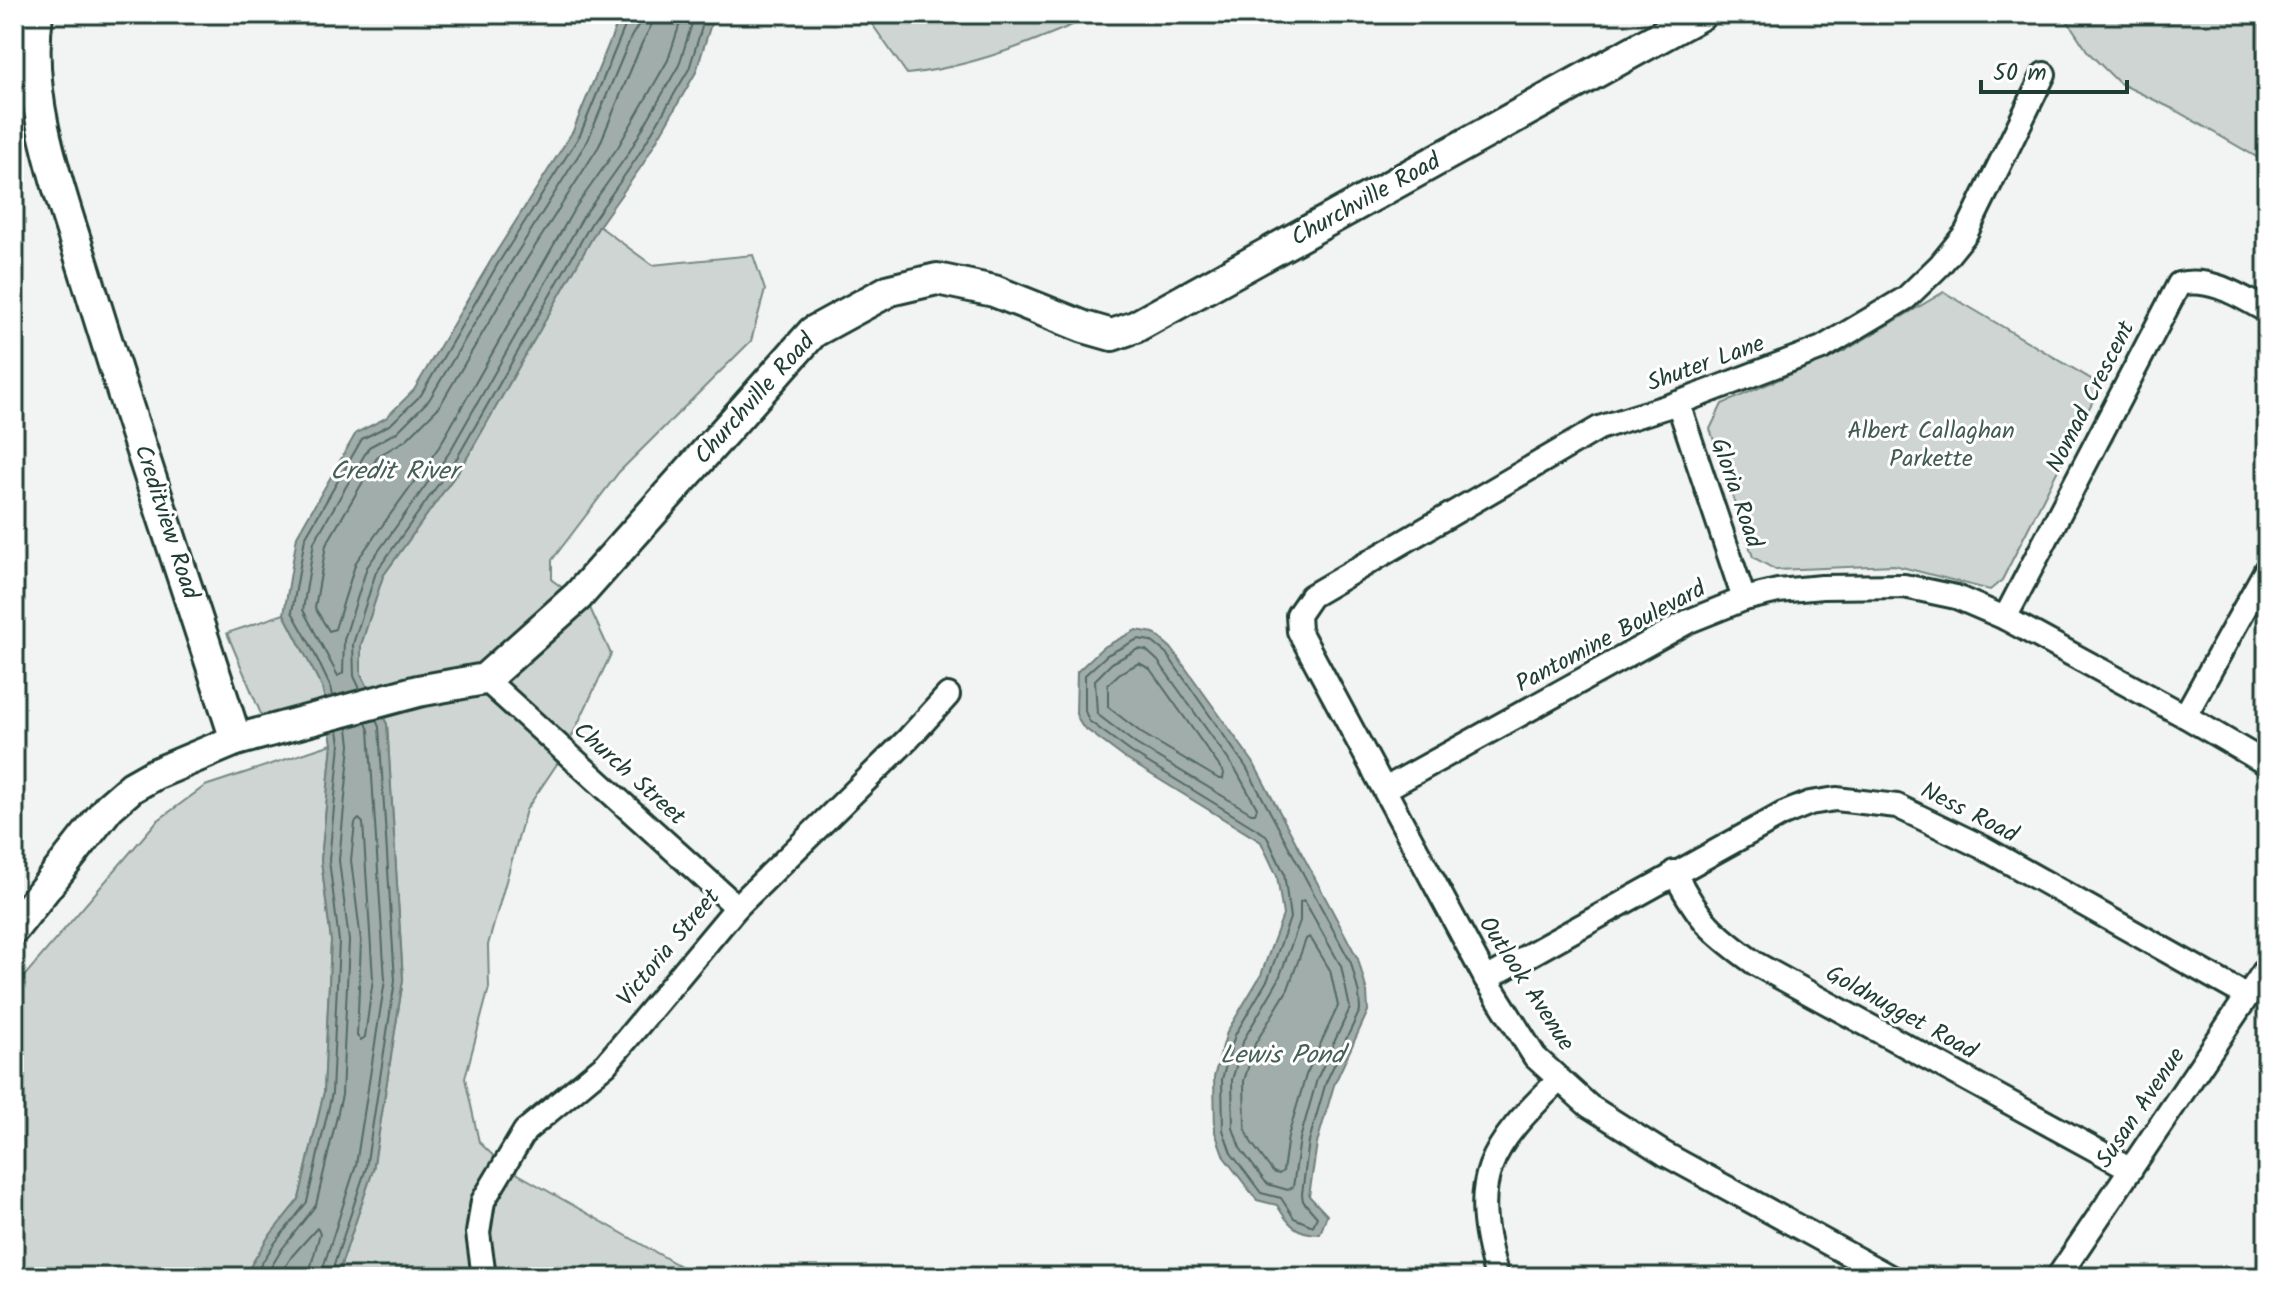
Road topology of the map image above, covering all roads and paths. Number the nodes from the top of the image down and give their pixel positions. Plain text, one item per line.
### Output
1 (37, 14) edge
2 (1701, 14) edge
3 (2044, 74) dead end
4 (2267, 311) edge
5 (1678, 403) junction
6 (2267, 568) edge
7 (1744, 599) junction
8 (1298, 615) joint
9 (2005, 618) junction
10 (485, 679) junction
11 (948, 695) dead end
12 (2185, 716) junction
13 (236, 740) junction
14 (2267, 764) edge
15 (1385, 789) junction
16 (1674, 872) junction
17 (737, 907) junction
18 (14, 928) edge
19 (2267, 967) edge
20 (1486, 979) junction
21 (2247, 996) junction
22 (1559, 1080) junction
23 (2131, 1169) junction
24 (484, 1277) edge
25 (1497, 1277) edge
26 (1890, 1277) edge
27 (2058, 1277) edge

1 - 13 street, Creditview Road
2 - 10 street, Churchville Road
3 - 5 street, Shuter Lane
4 - 9 street, Nomad Crescent
5 - 7 street, Gloria Road
5 - 8 street, Shuter Lane
6 - 12 street
7 - 9 street, Pantomine Boulevard
7 - 15 street, Pantomine Boulevard
8 - 15 street, Outlook Avenue
9 - 12 street, Pantomine Boulevard
10 - 13 street
10 - 17 street, Church Street
11 - 17 street, Victoria Street
12 - 14 street, Pantomine Boulevard
13 - 18 street
15 - 20 street, Outlook Avenue
16 - 20 street, Ness Road
16 - 21 street, Ness Road
16 - 23 street, Goldnugget Road
17 - 24 street, Victoria Street
19 - 21 street, Susan Avenue
20 - 22 street, Outlook Avenue
21 - 23 street, Susan Avenue
22 - 25 street
22 - 26 street, Outlook Avenue
23 - 27 street, Susan Avenue

